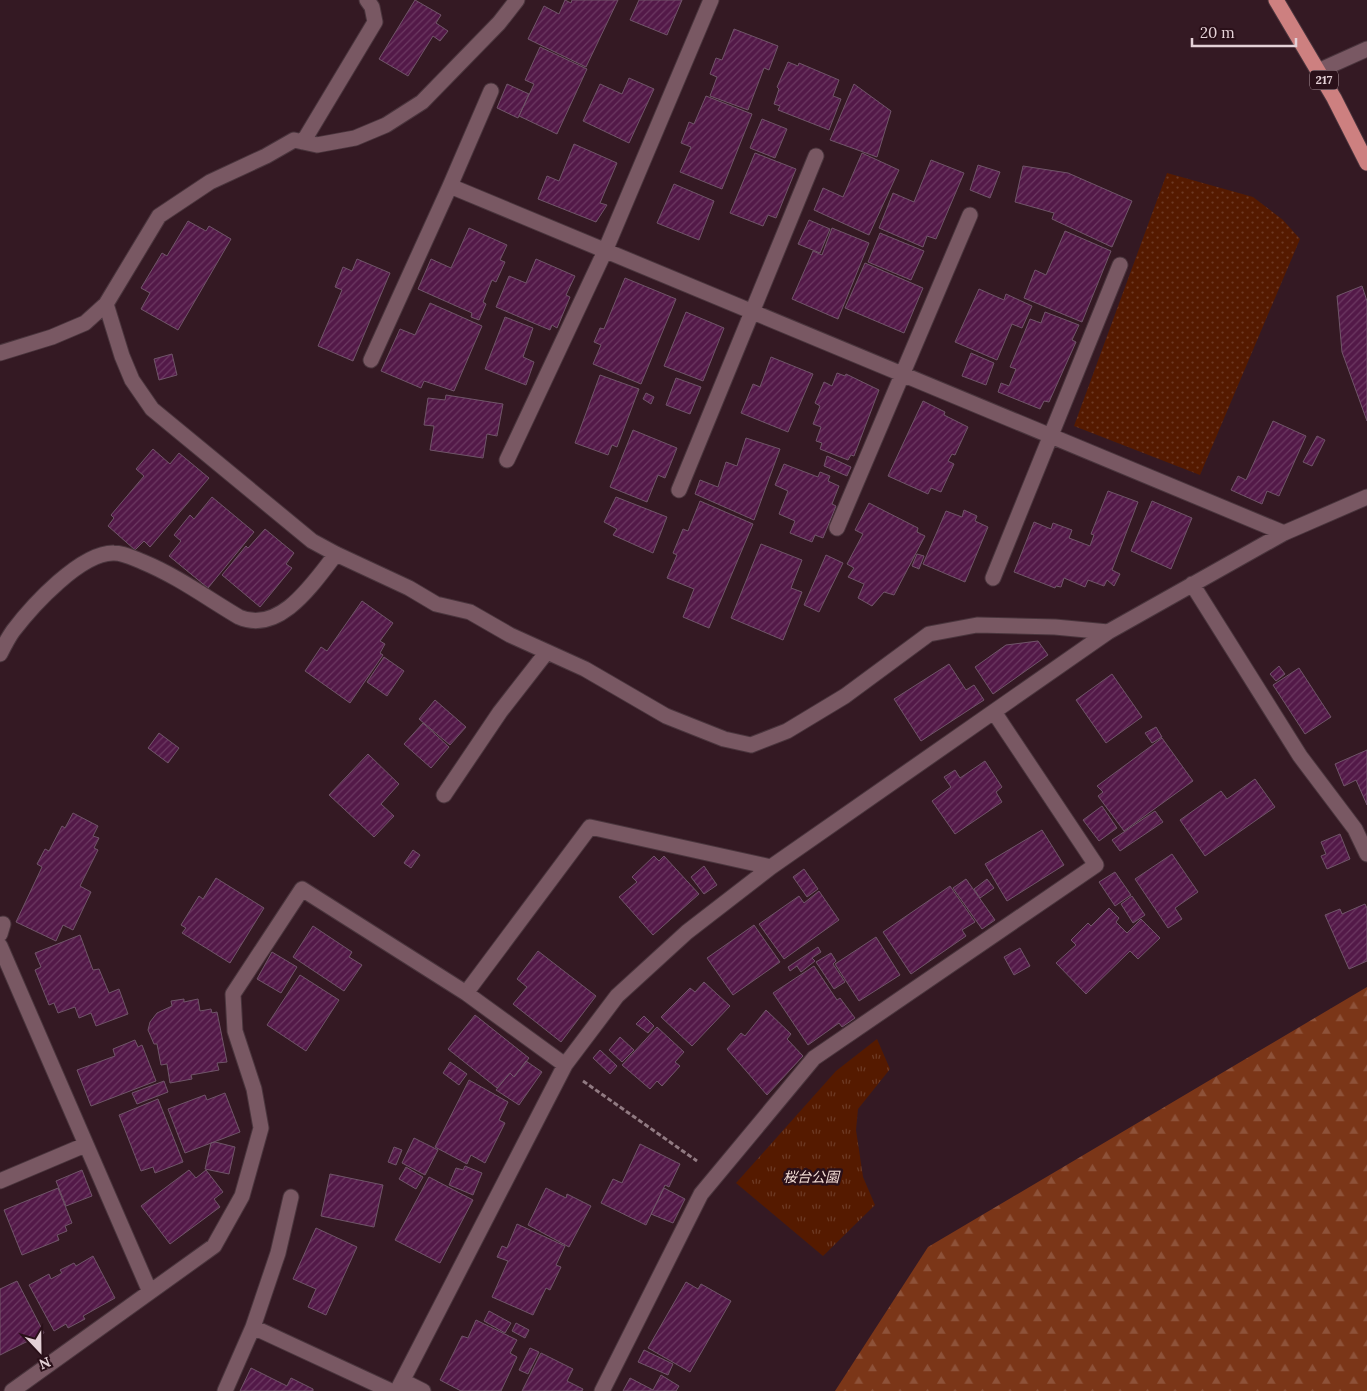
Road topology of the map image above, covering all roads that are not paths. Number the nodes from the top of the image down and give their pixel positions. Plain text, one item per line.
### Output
1 (367, 0) edge
2 (517, 0) edge
3 (711, 0) edge
4 (1276, 0) edge
5 (1367, 49) edge
6 (1318, 71) junction
7 (491, 91) dead end
8 (303, 142) junction
9 (816, 156) dead end
10 (1367, 163) edge
11 (450, 186) junction
12 (970, 214) dead end
13 (605, 251) junction
14 (1120, 265) dead end
15 (106, 304) junction
16 (751, 312) junction
17 (0, 353) edge
18 (371, 360) dead end
19 (902, 374) junction
20 (1051, 436) junction
21 (506, 460) dead end
22 (679, 490) dead end
23 (1367, 497) edge
24 (837, 528) dead end
25 (1284, 534) junction
26 (336, 554) junction
27 (993, 578) dead end
28 (1192, 584) junction
29 (1108, 632) junction
30 (546, 653) junction
31 (0, 654) edge
32 (994, 712) junction
33 (444, 795) dead end
34 (1367, 854) edge
35 (772, 867) junction
36 (0, 946) edge
37 (466, 993) junction
38 (564, 1066) junction
39 (85, 1145) junction
40 (0, 1180) edge
41 (291, 1198) dead end
42 (150, 1292) junction
43 (253, 1327) junction
44 (397, 1388) edge
45 (12, 1391) edge
46 (225, 1391) edge
47 (423, 1391) edge
48 (602, 1391) edge

1 - 8 street
2 - 8 street
3 - 13 street
4 - 6 highway, 217
5 - 6 street
6 - 10 highway, 217
7 - 11 street
8 - 15 street
9 - 16 street
11 - 13 street
11 - 18 street
12 - 19 street
13 - 16 street
13 - 21 street
14 - 20 street
15 - 17 street
15 - 26 street
16 - 19 street
16 - 22 street
19 - 20 street
19 - 24 street
20 - 25 street
20 - 27 street
23 - 25 street
25 - 28 street
26 - 30 street
26 - 31 street
28 - 29 street
28 - 34 street
29 - 30 street
29 - 32 street
30 - 33 street
32 - 35 street
32 - 48 street
35 - 37 street
35 - 38 street
36 - 39 street
37 - 38 street
37 - 42 street
38 - 44 street
39 - 40 street
39 - 42 street
41 - 43 street
42 - 45 street
43 - 44 street
43 - 46 street
44 - 47 street

